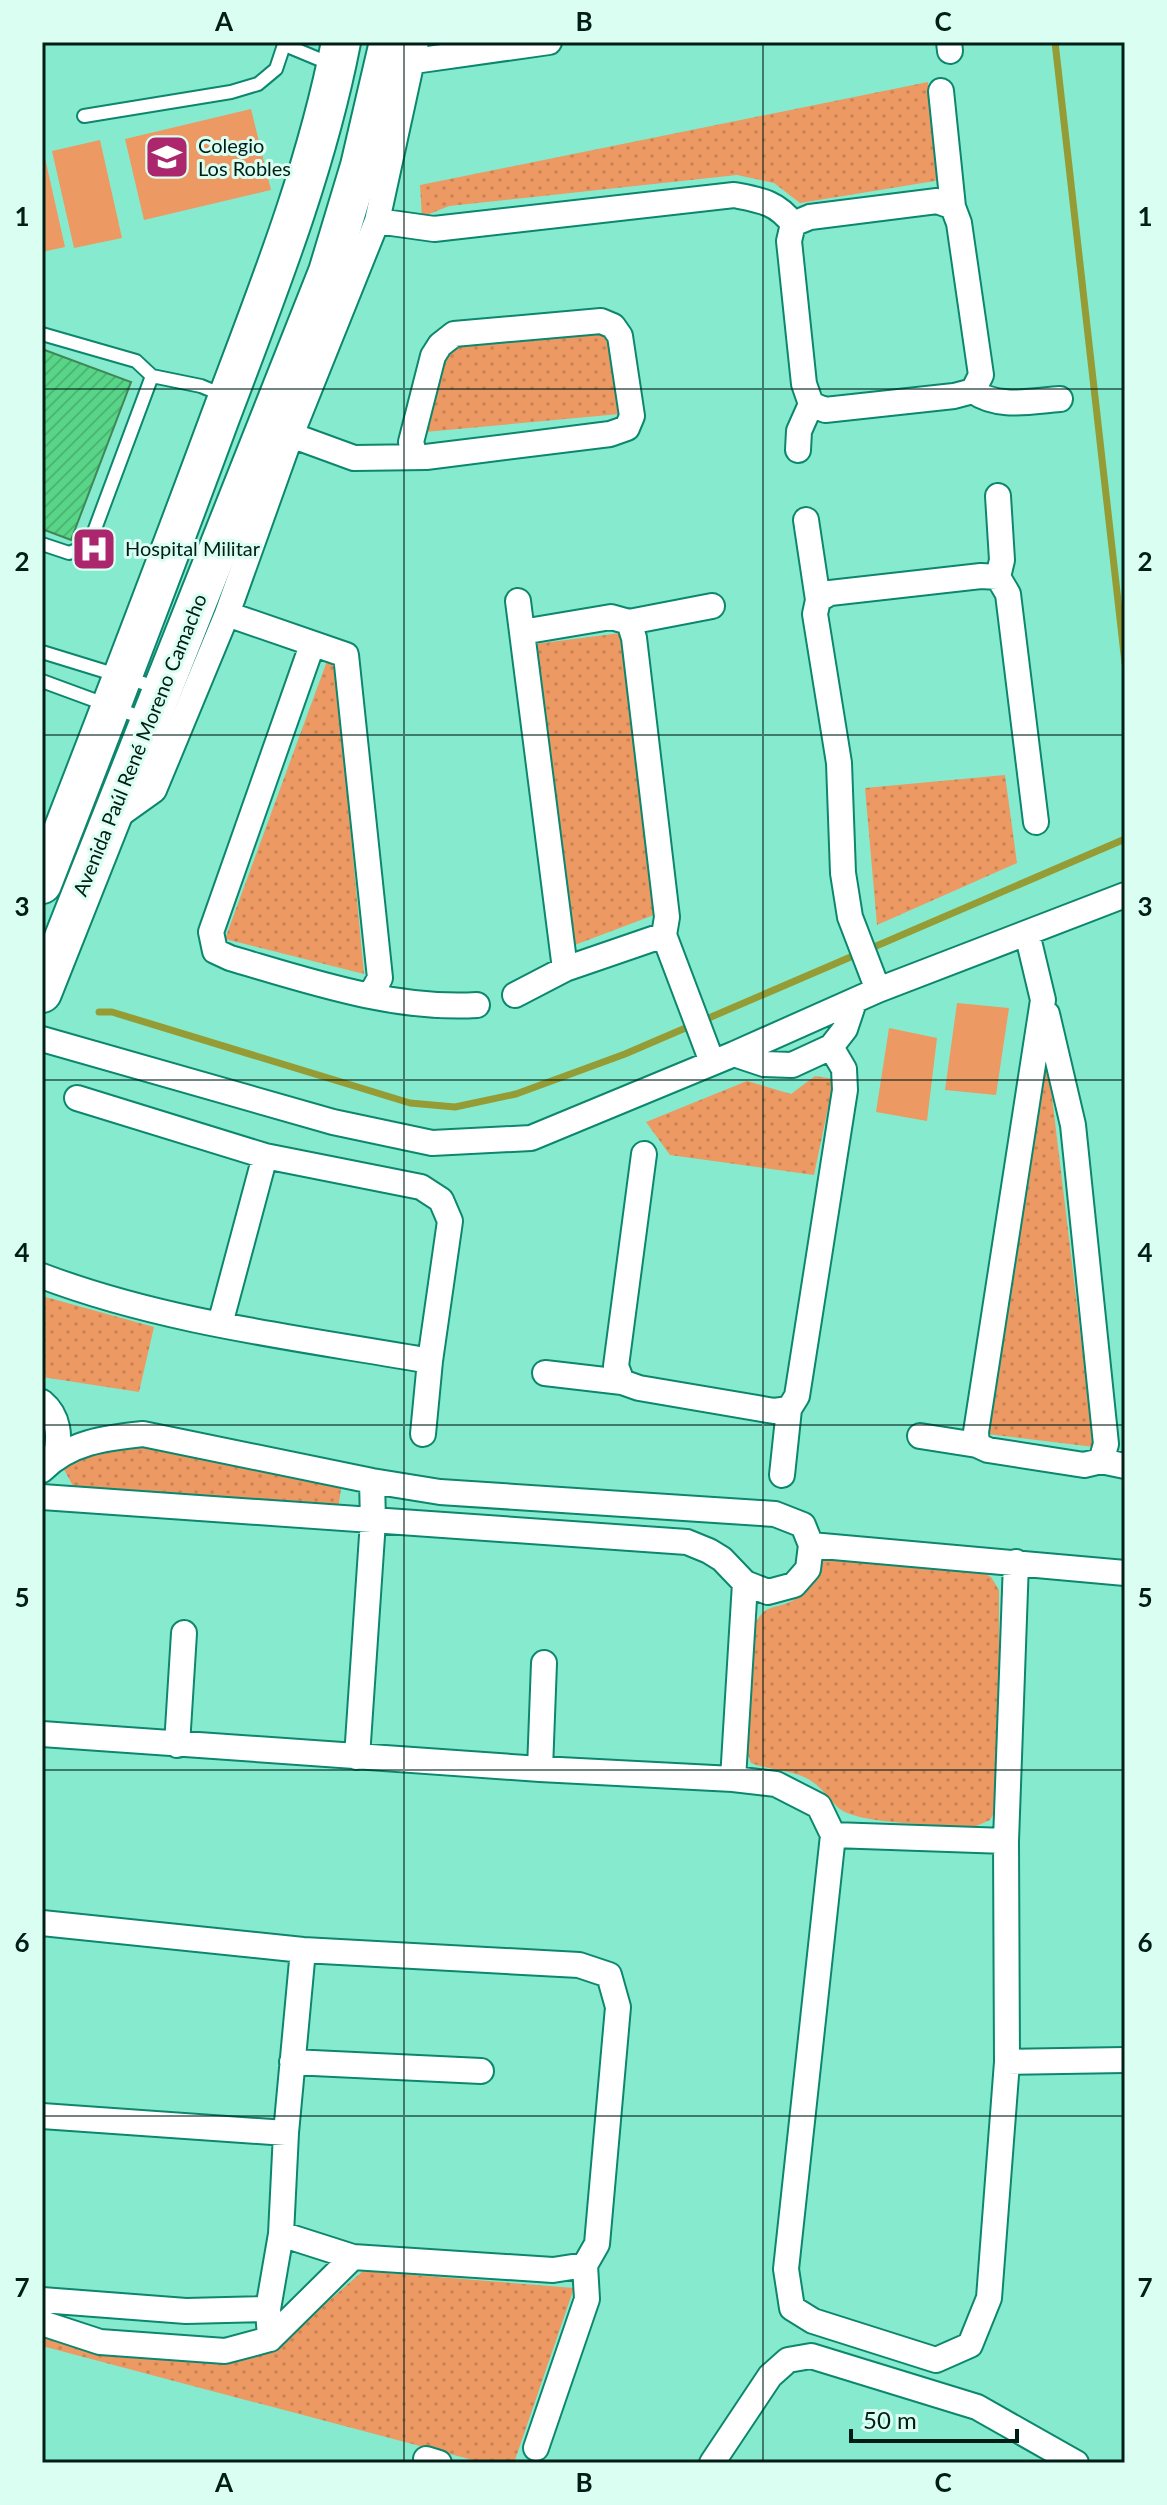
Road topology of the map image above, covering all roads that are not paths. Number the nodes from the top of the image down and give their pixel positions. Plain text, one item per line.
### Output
1 (549, 42) edge
2 (285, 43) edge
3 (407, 48) edge
4 (338, 54) edge
5 (941, 91) dead end
6 (84, 116) dead end
7 (953, 207) junction
8 (377, 221) junction
9 (793, 224) junction
10 (42, 334) edge
11 (152, 376) junction
12 (973, 391) junction
13 (228, 397) junction
14 (1060, 399) dead end
15 (811, 404) junction
16 (291, 435) junction
17 (798, 450) dead end
18 (415, 456) junction
19 (998, 496) dead end
20 (806, 520) dead end
21 (42, 544) edge
22 (998, 577) junction
23 (818, 600) junction
24 (518, 601) dead end
25 (712, 606) dead end
26 (227, 614) junction
27 (629, 622) junction
28 (522, 632) junction
29 (312, 645) junction
30 (42, 652) edge
31 (42, 681) edge
32 (117, 691) junction
33 (156, 705) junction
34 (110, 822) junction
35 (1036, 822) dead end
36 (42, 884) edge
37 (1125, 895) edge
38 (1027, 933) junction
39 (664, 935) junction
40 (565, 969) junction
41 (874, 980) junction
42 (42, 993) edge
43 (371, 994) junction
44 (515, 995) dead end
45 (1043, 1000) junction
46 (854, 1002) junction
47 (477, 1005) dead end
48 (42, 1039) edge
49 (831, 1047) junction
50 (723, 1058) junction
51 (77, 1098) dead end
52 (644, 1154) dead end
53 (265, 1156) junction
54 (42, 1276) edge
55 (220, 1324) junction
56 (430, 1361) junction
57 (545, 1373) dead end
58 (622, 1382) junction
59 (42, 1402) edge
60 (789, 1409) junction
61 (423, 1434) dead end
62 (920, 1436) dead end
63 (977, 1445) junction
64 (1113, 1463) edge
65 (48, 1464) edge
66 (782, 1475) dead end
67 (372, 1481) junction
68 (42, 1497) edge
69 (373, 1521) junction
70 (811, 1545) junction
71 (1016, 1562) junction
72 (1125, 1573) edge
73 (745, 1583) junction
74 (184, 1633) dead end
75 (544, 1663) dead end
76 (42, 1734) edge
77 (177, 1745) junction
78 (357, 1757) junction
79 (540, 1769) junction
80 (733, 1779) junction
81 (833, 1835) junction
82 (1006, 1841) junction
83 (42, 1923) edge
84 (303, 1950) junction
85 (1125, 2060) edge
86 (292, 2062) junction
87 (1007, 2062) junction
88 (481, 2071) dead end
89 (42, 2116) edge
90 (286, 2133) junction
91 (281, 2234) junction
92 (353, 2257) junction
93 (585, 2265) junction
94 (42, 2300) edge
95 (268, 2309) junction
96 (186, 2311) junction
97 (42, 2323) edge
98 (270, 2339) junction
99 (179, 2349) junction
100 (536, 2448) dead end
101 (712, 2463) edge
102 (1076, 2463) edge

1 - 3 street
2 - 4 lane
2 - 6 lane
3 - 8 street
3 - 33 main road, Avenida Paúl René Moreno Camacho
4 - 13 main road, Avenida Paúl René Moreno Camacho
5 - 7 street
7 - 9 street
7 - 12 street
8 - 9 street
8 - 16 street
9 - 15 street
10 - 11 lane
11 - 13 lane
11 - 21 lane
12 - 14 street
12 - 15 street
13 - 32 main road, Avenida Paúl René Moreno Camacho
15 - 17 street
16 - 18 street
16 - 26 street
18 - 18 street
19 - 22 street
20 - 23 street
22 - 23 street
22 - 35 street
23 - 41 street
24 - 28 street
25 - 27 street
26 - 29 street
26 - 34 street
27 - 28 street
27 - 39 street
28 - 40 street
29 - 43 street
29 - 43 street
30 - 32 lane
31 - 32 lane
32 - 33 lane
32 - 33 lane
32 - 36 main road, Avenida Paúl René Moreno Camacho
33 - 34 main road, Avenida Paúl René Moreno Camacho
34 - 42 main road, Avenida Paúl René Moreno Camacho
37 - 38 street
38 - 41 street
38 - 45 street
39 - 40 street
39 - 50 street
40 - 44 street
41 - 46 street
43 - 47 street
45 - 63 street
45 - 64 street
46 - 49 street
46 - 50 street
48 - 50 street
49 - 50 street
49 - 60 street
51 - 53 street
52 - 58 street
53 - 55 street
53 - 56 street
54 - 55 street
55 - 56 street
56 - 61 street
57 - 58 street
58 - 60 street
59 - 65 street
60 - 66 street
62 - 63 street
63 - 64 street
65 - 67 street
67 - 69 street
67 - 70 street
68 - 69 street
69 - 73 street
69 - 78 street
70 - 71 street
70 - 73 street
71 - 72 street
71 - 82 street
73 - 80 street
74 - 77 street
75 - 79 street
76 - 77 street
77 - 78 street
78 - 79 street
79 - 80 street
80 - 81 street
81 - 82 street
81 - 87 street
82 - 87 street
83 - 84 street
84 - 86 street
84 - 93 street
85 - 87 street
86 - 88 street
86 - 90 street
89 - 90 street
90 - 91 street
91 - 92 street
91 - 95 street
92 - 93 street
92 - 98 street
93 - 100 street
94 - 96 street
95 - 96 street
95 - 98 street
96 - 99 street
97 - 99 street
98 - 99 street
101 - 102 street

